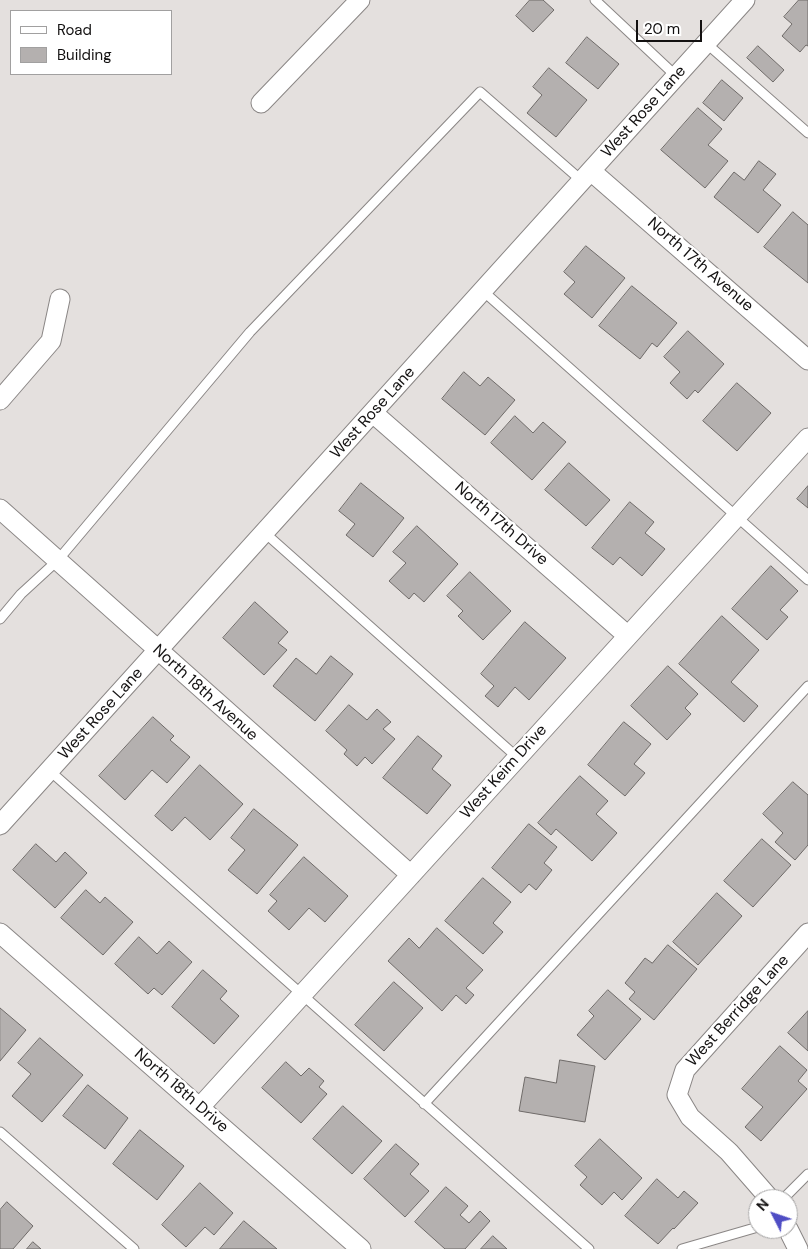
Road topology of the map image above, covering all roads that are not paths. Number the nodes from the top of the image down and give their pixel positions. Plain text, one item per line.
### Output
1 (360, 0) edge
2 (595, 0) edge
3 (745, 0) edge
4 (706, 43) junction
5 (676, 76) junction
6 (261, 103) dead end
7 (808, 133) edge
8 (587, 176) junction
9 (483, 290) junction
10 (60, 300) dead end
11 (808, 360) edge
12 (0, 400) edge
13 (373, 413) junction
14 (808, 438) edge
15 (0, 509) edge
16 (737, 516) junction
17 (265, 533) junction
18 (58, 560) junction
19 (808, 580) edge
20 (0, 619) edge
21 (628, 636) junction
22 (158, 651) junction
23 (808, 686) edge
24 (518, 758) junction
25 (50, 771) junction
26 (0, 825) edge
27 (411, 875) junction
28 (0, 933) edge
29 (808, 933) edge
30 (302, 995) junction
31 (424, 1104) junction
32 (200, 1107) junction
33 (0, 1132) edge
34 (808, 1174) edge
35 (761, 1189) edge
36 (793, 1189) edge
37 (748, 1230) edge
38 (134, 1249) edge
39 (361, 1249) edge
40 (589, 1249) edge
41 (682, 1249) edge

1 - 6 street
2 - 5 lane
3 - 4 street, West Rose Lane
4 - 5 street, West Rose Lane
4 - 7 lane
5 - 8 street, West Rose Lane
8 - 9 street, West Rose Lane
8 - 11 street, North 17th Avenue
8 - 18 lane
9 - 13 street, West Rose Lane
9 - 16 lane
10 - 12 street
13 - 17 street, West Rose Lane
13 - 21 street, North 17th Drive
14 - 16 street, West Keim Drive
15 - 18 street, North 18th Avenue
16 - 19 lane
16 - 21 street, West Keim Drive
17 - 22 street, West Rose Lane
17 - 24 lane
18 - 20 lane
18 - 22 street, North 18th Avenue
21 - 24 street, West Keim Drive
22 - 25 street, West Rose Lane
22 - 27 street, North 18th Avenue
23 - 31 lane
24 - 27 street, West Keim Drive
25 - 26 street, West Rose Lane
25 - 30 lane
27 - 30 street, West Keim Drive
28 - 32 street, North 18th Drive
29 - 35 street, West Berridge Lane
30 - 31 lane
30 - 32 street, West Keim Drive
31 - 40 lane
32 - 39 street, North 18th Drive
33 - 38 lane
34 - 36 lane
37 - 41 lane

